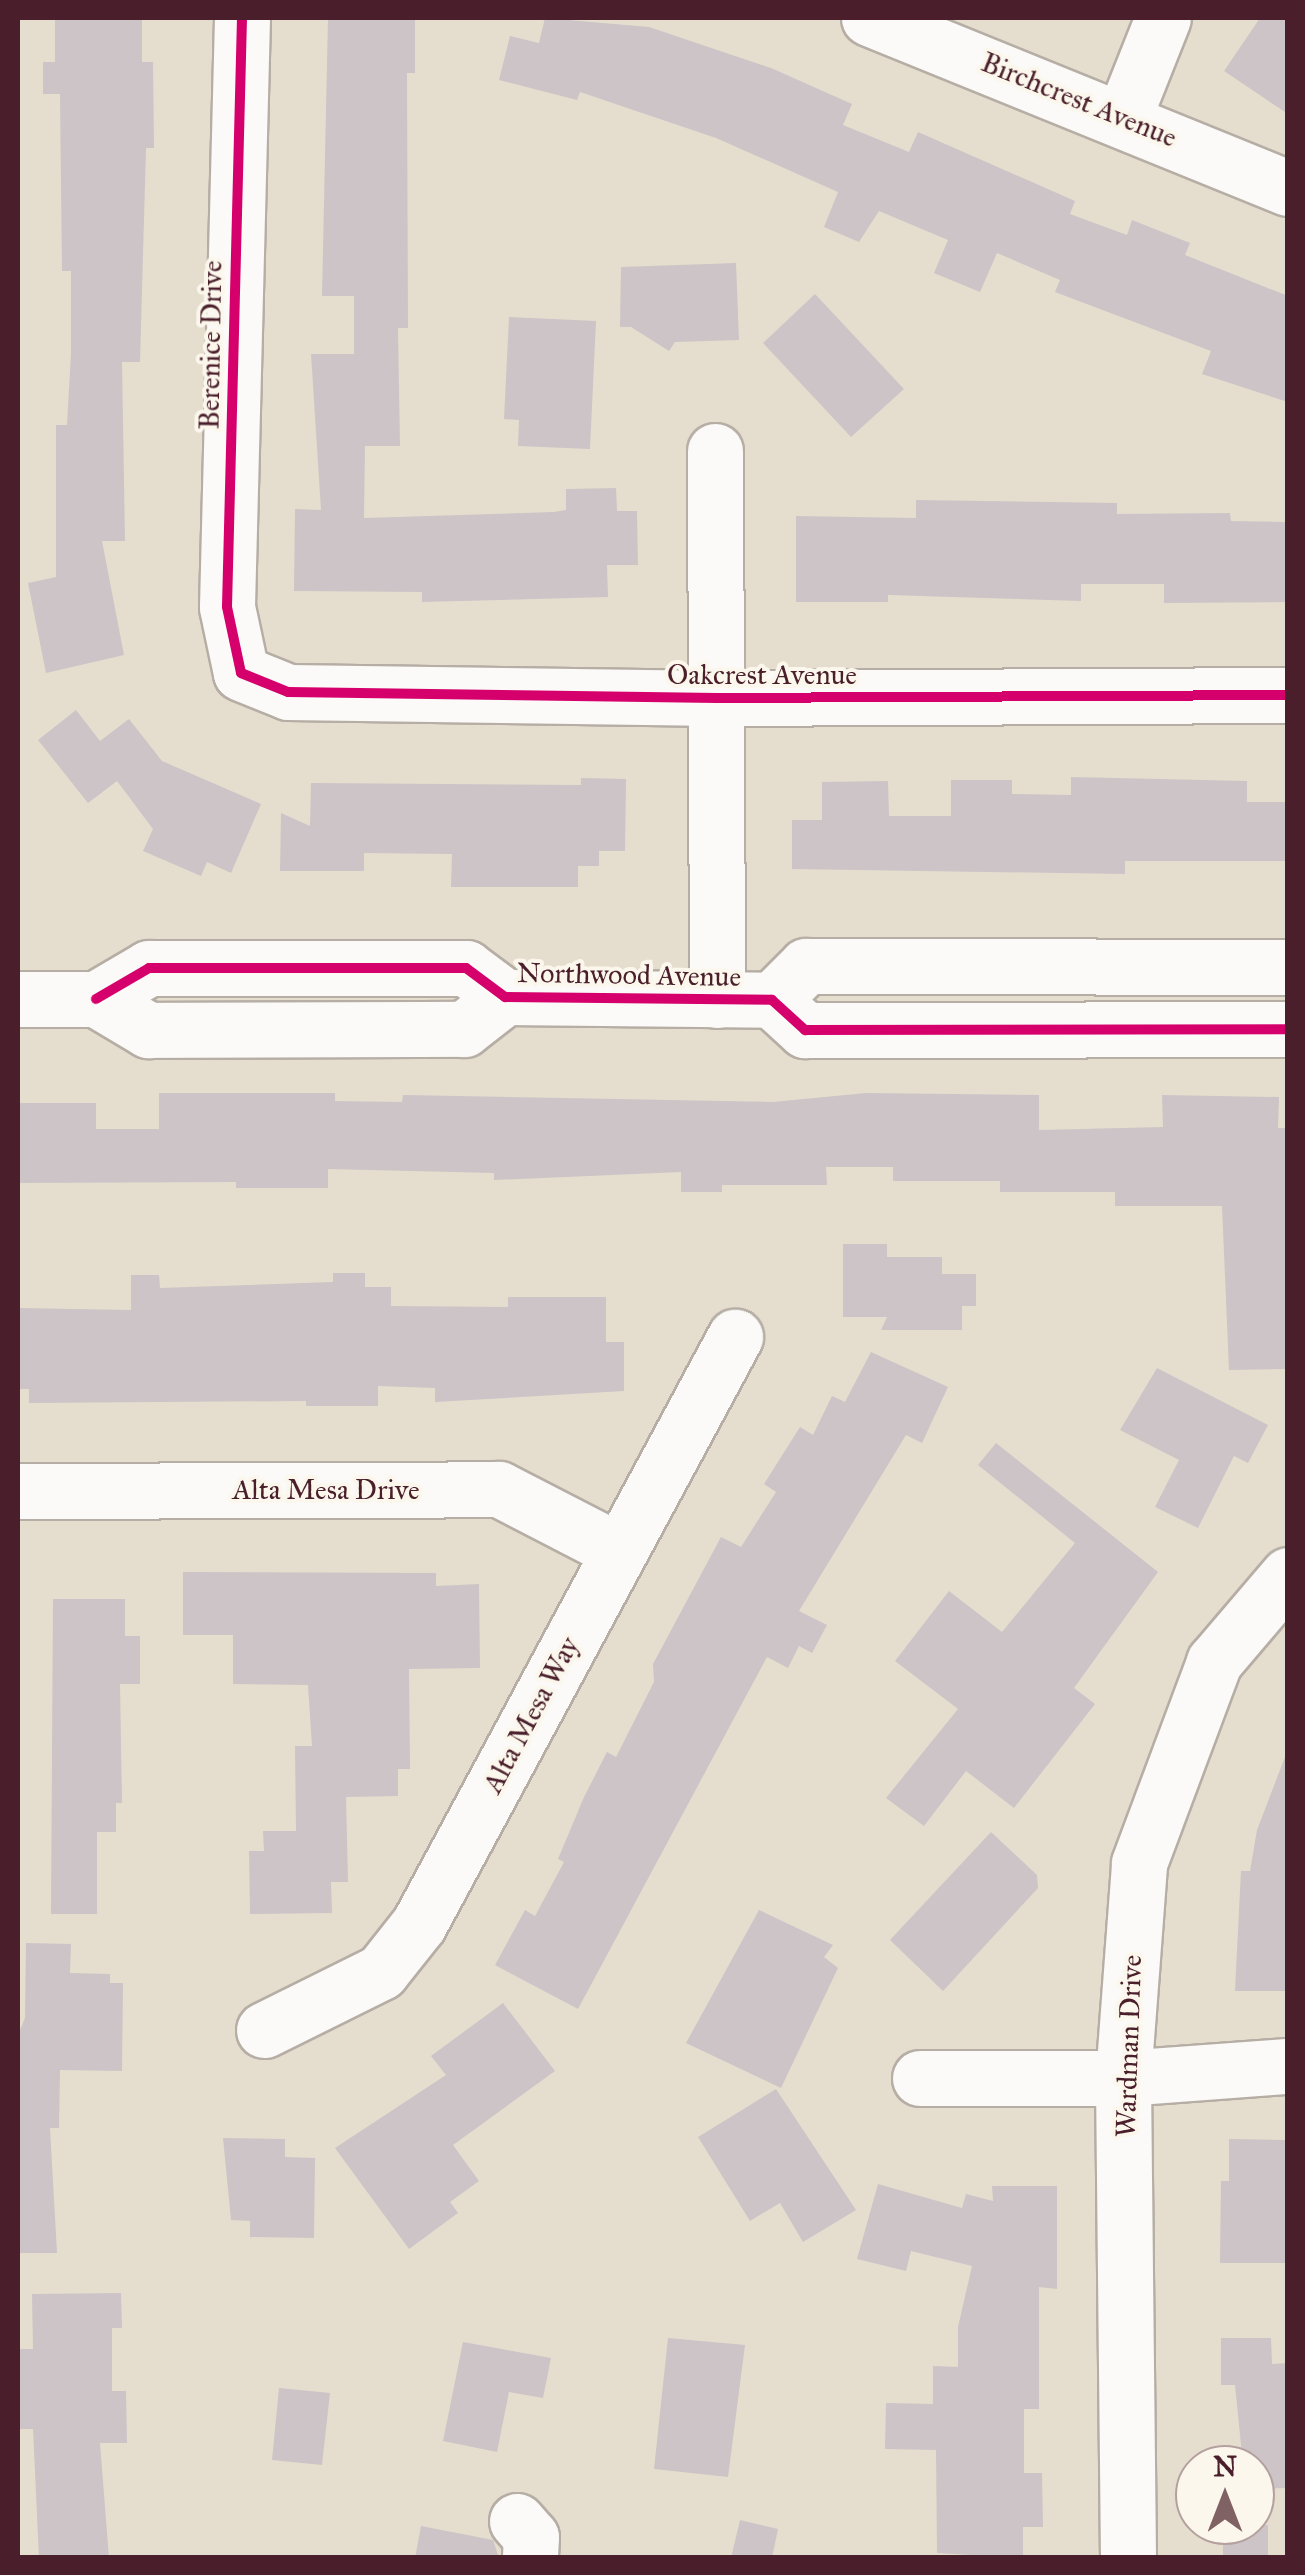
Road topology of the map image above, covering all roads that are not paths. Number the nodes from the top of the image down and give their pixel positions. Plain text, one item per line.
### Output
1 (242, 18) edge
2 (869, 18) edge
3 (1162, 18) edge
4 (1124, 116) junction
5 (1288, 188) edge
6 (716, 451) dead end
7 (241, 673) joint
8 (1288, 695) edge
9 (717, 698) junction
10 (1288, 968) edge
11 (18, 999) edge
12 (718, 1000) junction
13 (772, 1000) junction
14 (1288, 1029) edge
15 (734, 1337) dead end
16 (18, 1491) edge
17 (619, 1551) junction
18 (1288, 1575) edge
19 (264, 2030) dead end
20 (1288, 2066) edge
21 (920, 2078) dead end
22 (1124, 2078) junction
23 (1128, 2558) edge

1 - 7 street, Berenice Drive
2 - 4 street, Birchcrest Avenue
3 - 4 street
4 - 5 street, Birchcrest Avenue
6 - 9 street
7 - 9 street, Oakcrest Avenue
8 - 9 street, Oakcrest Avenue
9 - 12 street
10 - 13 street, Northwood Avenue
11 - 12 street, Northwood Avenue
12 - 13 street, Northwood Avenue
13 - 14 street, Northwood Avenue
15 - 17 street, Alta Mesa Way
16 - 17 street, Alta Mesa Drive
17 - 19 street, Alta Mesa Way
18 - 22 street, Wardman Drive
20 - 22 street
21 - 22 street
22 - 23 street, Wardman Drive

